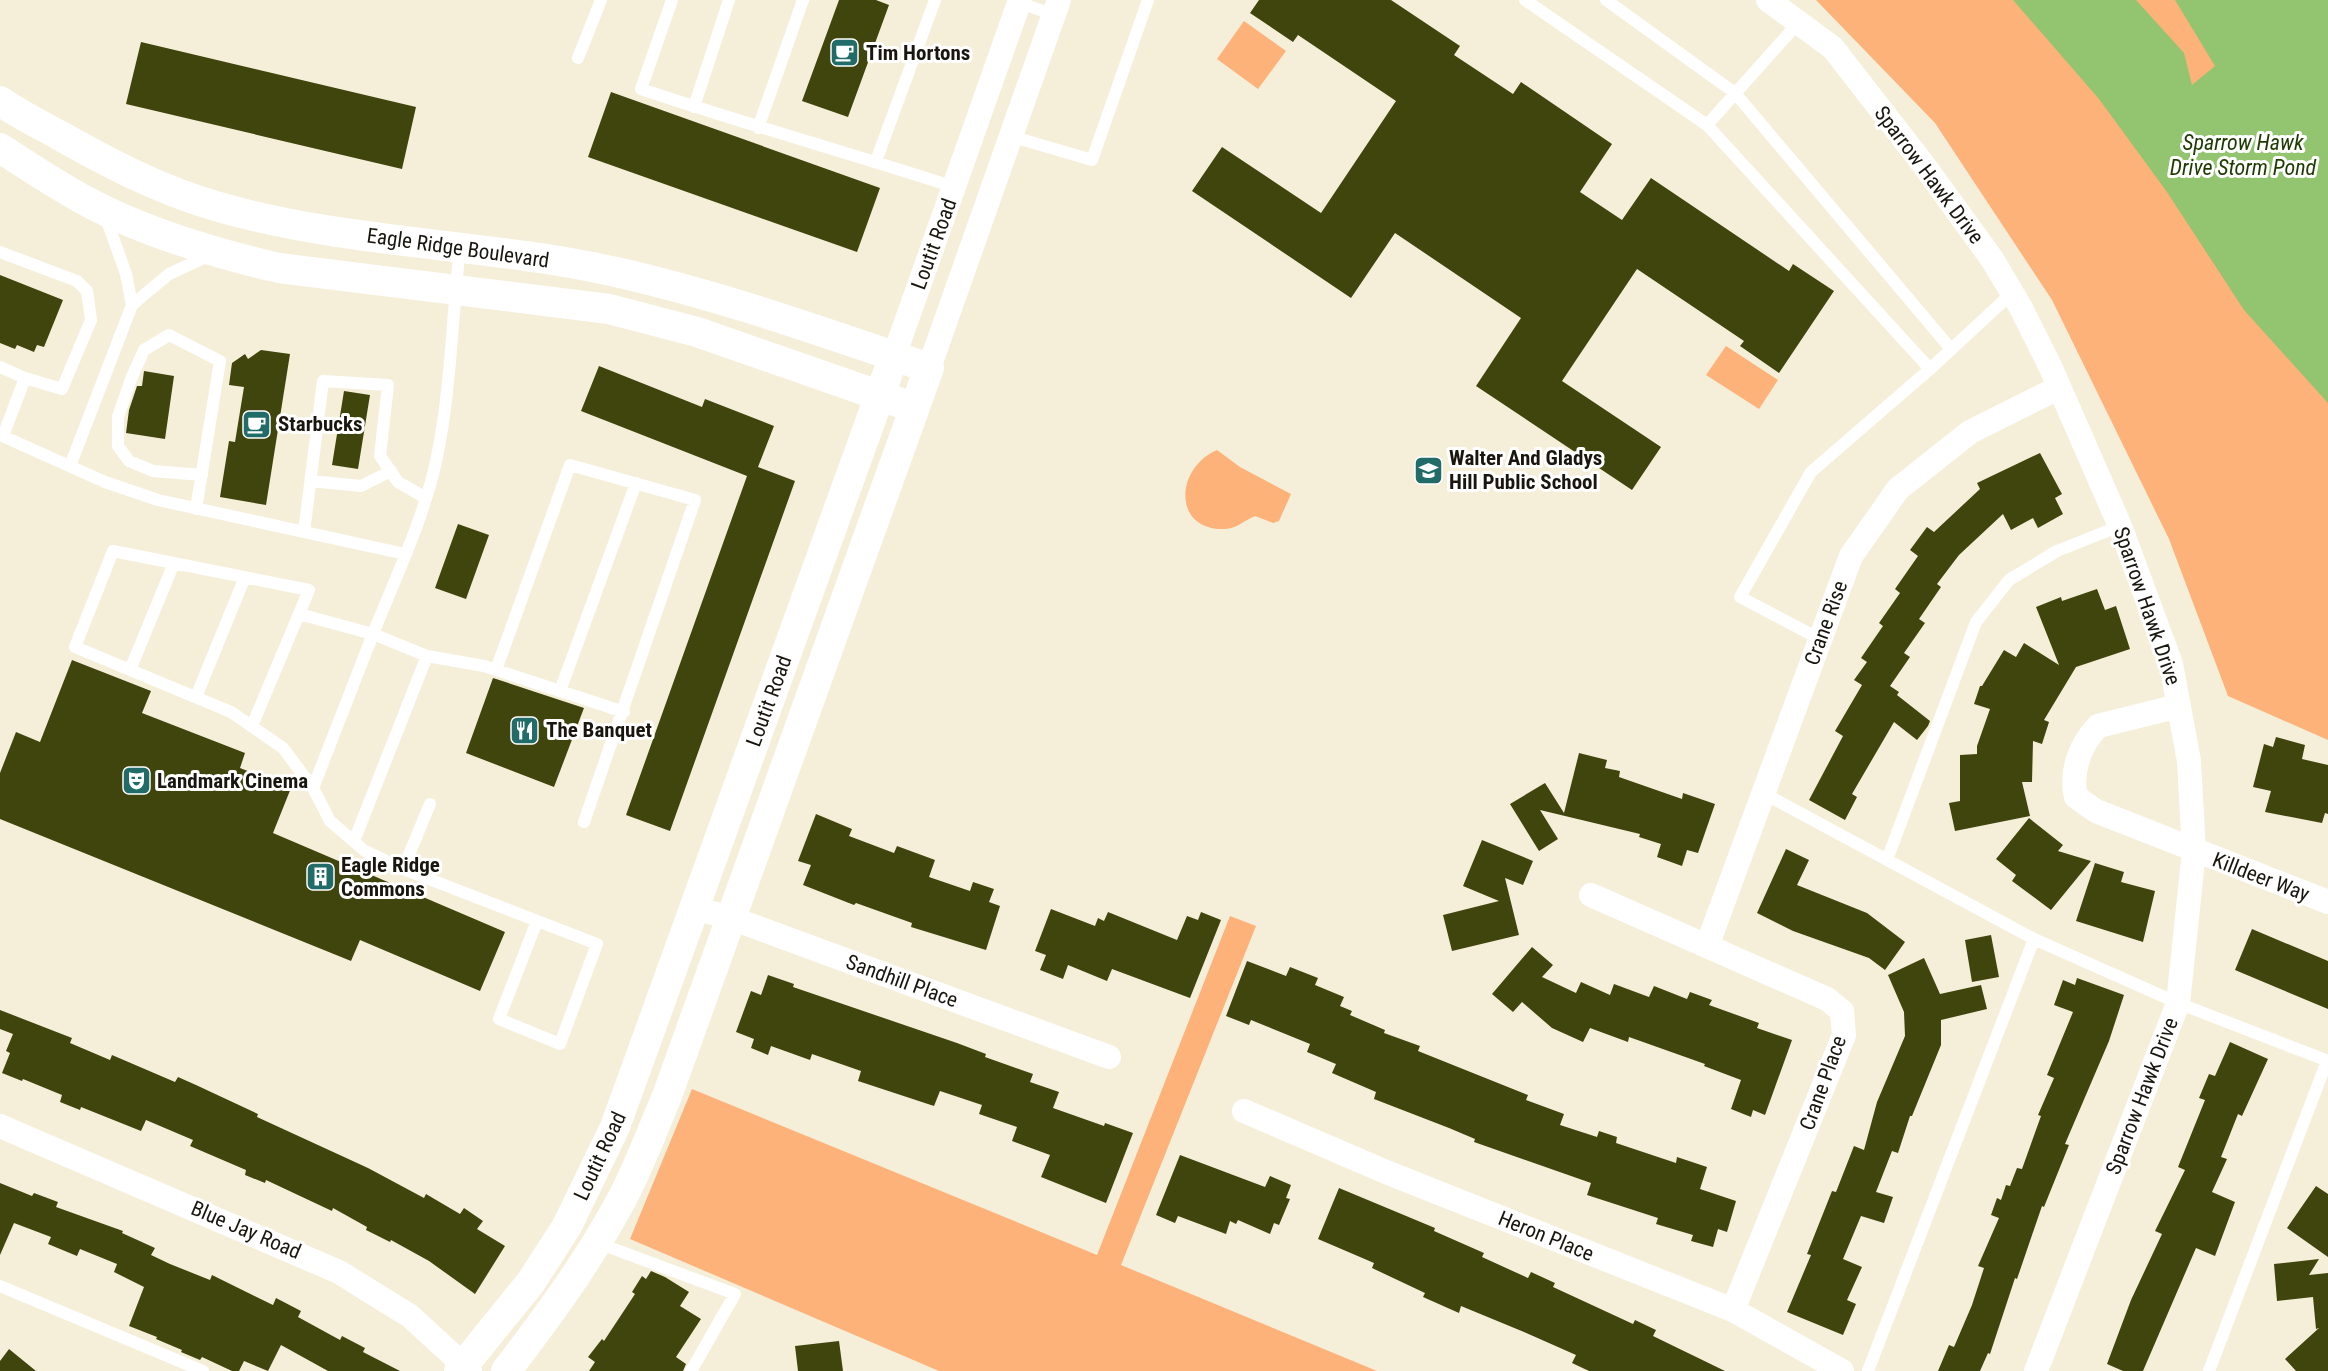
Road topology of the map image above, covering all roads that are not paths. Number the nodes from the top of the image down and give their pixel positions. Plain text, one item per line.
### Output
1 (601, 0) edge
2 (672, 0) edge
3 (729, 0) edge
4 (803, 0) edge
5 (935, 0) edge
6 (1148, 0) edge
7 (1525, 0) edge
8 (1606, 0) edge
9 (1768, 0) edge
10 (1017, 1) edge
11 (1056, 8) edge
12 (1798, 23) junction
13 (578, 58) dead end
14 (1735, 93) junction
15 (0, 101) edge
16 (694, 107) junction
17 (1707, 125) junction
18 (758, 128) junction
19 (1010, 136) junction
20 (0, 148) edge
21 (876, 161) junction
22 (954, 187) junction
23 (102, 208) junction
24 (460, 246) junction
25 (0, 252) edge
26 (216, 252) junction
27 (455, 290) junction
28 (2012, 293) junction
29 (132, 305) junction
30 (1951, 349) junction
31 (894, 356) junction
32 (0, 367) edge
33 (929, 368) junction
34 (1930, 369) junction
35 (25, 378) junction
36 (2058, 388) junction
37 (879, 395) junction
38 (915, 409) junction
39 (2, 436) edge
40 (70, 466) junction
41 (390, 471) junction
42 (202, 474) junction
43 (311, 481) junction
44 (636, 483) junction
45 (426, 498) junction
46 (196, 509) junction
47 (2120, 526) junction
48 (304, 532) junction
49 (405, 554) junction
50 (174, 563) junction
51 (245, 577) junction
52 (299, 614) junction
53 (373, 634) junction
54 (1820, 639) junction
55 (427, 656) junction
56 (130, 670) junction
57 (496, 670) junction
58 (560, 691) junction
59 (196, 697) junction
60 (2179, 706) junction
61 (624, 712) junction
62 (252, 726) junction
63 (313, 788) junction
64 (1763, 793) junction
65 (430, 804) dead end
66 (585, 822) dead end
67 (354, 842) junction
68 (2194, 851) junction
69 (1887, 860) junction
70 (403, 869) junction
71 (1591, 895) dead end
72 (2328, 902) edge
73 (694, 908) junction
74 (731, 918) junction
75 (537, 921) junction
76 (2034, 939) junction
77 (1707, 946) junction
78 (2178, 1003) junction
79 (1109, 1057) dead end
80 (2327, 1061) edge
81 (1244, 1111) dead end
82 (0, 1126) edge
83 (598, 1243) junction
84 (0, 1286) edge
85 (1733, 1311) junction
86 (464, 1369) edge
87 (203, 1371) edge
88 (506, 1371) edge
89 (691, 1371) edge
90 (1842, 1371) edge
91 (1868, 1371) edge
92 (2036, 1371) edge
93 (2209, 1371) edge

1 - 13 lane
2 - 16 lane
3 - 16 lane
4 - 18 lane
5 - 21 lane
6 - 19 lane
7 - 17 lane
8 - 14 lane
9 - 12 street, Sparrow Hawk Drive
10 - 11 lane
10 - 22 street, Loutit Road
11 - 19 street, Loutit Road
12 - 14 lane
12 - 28 street, Sparrow Hawk Drive
14 - 17 lane
14 - 30 lane
15 - 24 street, Eagle Ridge Boulevard
16 - 18 lane
17 - 34 lane
18 - 21 lane
19 - 33 street, Loutit Road
20 - 23 street, Eagle Ridge Boulevard
21 - 22 lane
22 - 31 street, Loutit Road
23 - 26 street, Eagle Ridge Boulevard
23 - 29 lane
24 - 27 lane
24 - 31 street, Eagle Ridge Boulevard
25 - 35 lane
26 - 27 street, Eagle Ridge Boulevard
26 - 29 lane
27 - 37 street, Eagle Ridge Boulevard
27 - 45 lane
28 - 30 lane
28 - 36 street, Sparrow Hawk Drive
29 - 40 lane
30 - 34 lane
31 - 33 street, Eagle Ridge Boulevard
31 - 37 street, Loutit Road
32 - 35 lane
33 - 38 street, Loutit Road
34 - 54 lane
35 - 39 lane
36 - 47 street, Sparrow Hawk Drive
36 - 54 street, Crane Rise
37 - 38 street, Eagle Ridge Boulevard
37 - 73 street, Loutit Road
38 - 74 street, Loutit Road
39 - 40 lane
40 - 46 lane
41 - 43 lane
41 - 43 lane
41 - 45 lane
42 - 42 lane
42 - 46 lane
43 - 48 lane
44 - 57 lane
44 - 58 lane
44 - 61 lane
45 - 49 lane
46 - 48 lane
47 - 60 street, Sparrow Hawk Drive
47 - 69 lane
48 - 49 lane
49 - 53 lane
50 - 51 lane
50 - 56 lane
50 - 56 lane
51 - 52 lane
51 - 59 lane
52 - 53 lane
52 - 62 lane
53 - 55 lane
53 - 63 lane
54 - 64 street, Crane Rise
55 - 57 lane
55 - 67 lane
56 - 59 lane
57 - 58 lane
58 - 61 lane
59 - 62 lane
60 - 68 street, Sparrow Hawk Drive
60 - 68 street, Killdeer Way
61 - 66 lane
62 - 63 lane
63 - 67 lane
64 - 69 lane
64 - 77 street, Crane Rise
65 - 70 lane
67 - 70 lane
68 - 72 street, Killdeer Way
68 - 78 street, Sparrow Hawk Drive
69 - 76 lane
70 - 75 lane
71 - 77 street, Crane Place
73 - 74 street, Sandhill Place
73 - 86 street, Loutit Road
74 - 79 street, Sandhill Place
74 - 83 street, Loutit Road
75 - 75 lane
76 - 78 lane
76 - 91 lane
77 - 85 street, Crane Place
78 - 80 lane
78 - 92 street, Sparrow Hawk Drive
80 - 93 lane
81 - 85 street, Heron Place
82 - 86 street, Blue Jay Road
83 - 88 street, Loutit Road
83 - 89 lane
84 - 87 lane
85 - 90 street, Heron Place

